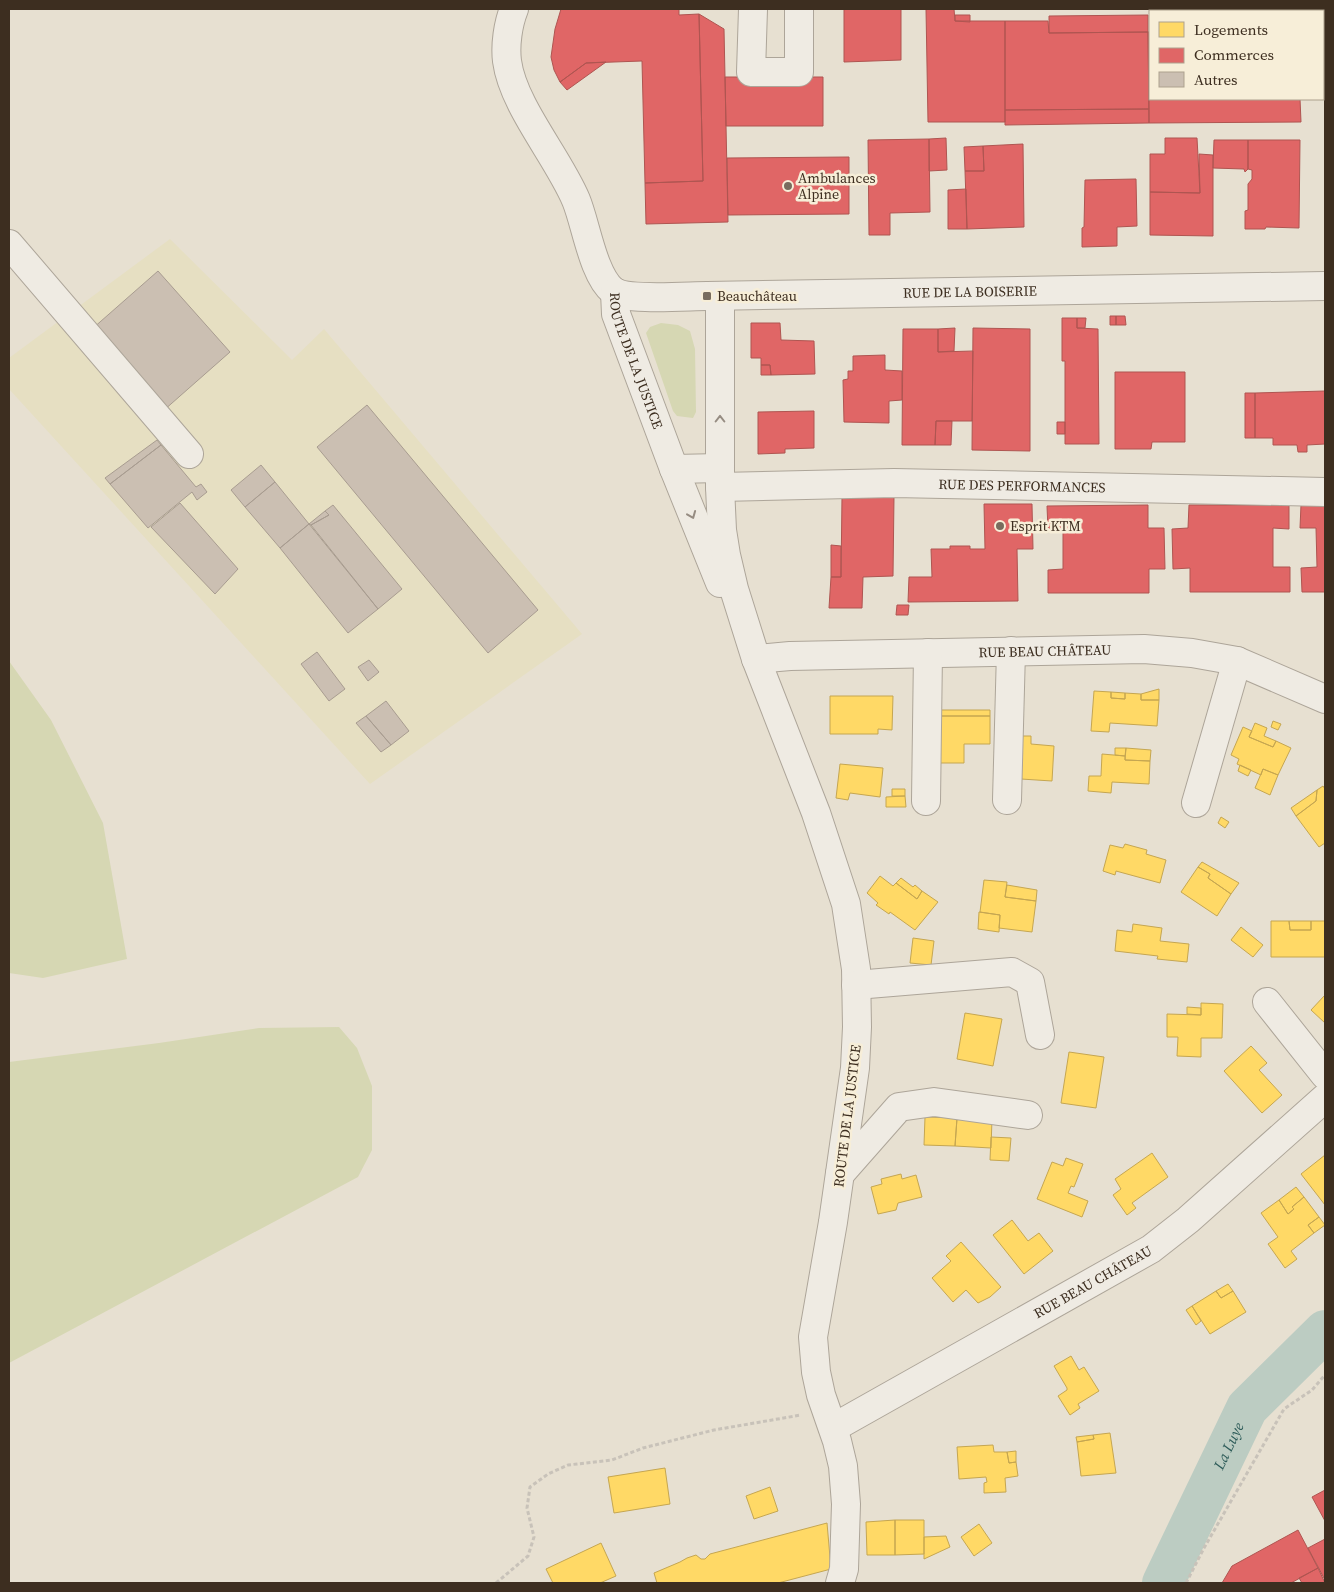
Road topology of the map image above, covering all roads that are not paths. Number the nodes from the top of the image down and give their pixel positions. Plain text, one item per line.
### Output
1 (514, 9) edge
2 (753, 9) edge
3 (799, 9) edge
4 (9, 244) edge
5 (1325, 286) edge
6 (615, 292) junction
7 (720, 296) junction
8 (189, 454) dead end
9 (674, 469) junction
10 (720, 477) junction
11 (1325, 492) edge
12 (1011, 651) junction
13 (928, 653) junction
14 (756, 659) junction
15 (1237, 661) junction
16 (1325, 699) edge
17 (1007, 800) dead end
18 (926, 801) dead end
19 (1196, 802) dead end
20 (856, 985) junction
21 (1267, 1002) dead end
22 (1040, 1035) dead end
23 (1325, 1075) edge
24 (1325, 1098) edge
25 (1028, 1115) dead end
26 (840, 1174) junction
27 (829, 1417) junction
28 (840, 1583) edge

1 - 6 street, ROUTE DE LA JUSTICE
2 - 3 street
4 - 8 street
5 - 7 street, RUE DE LA BOISERIE
6 - 7 street, RUE DE LA BOISERIE
6 - 9 street, ROUTE DE LA JUSTICE
10 -> 7 street, ROUTE DE LA JUSTICE
9 - 10 street, RUE DES PERFORMANCES
9 -> 14 street, ROUTE DE LA JUSTICE
10 - 11 street, RUE DES PERFORMANCES
10 - 14 street, ROUTE DE LA JUSTICE
12 - 13 street, RUE BEAU CHÂTEAU
12 - 15 street, RUE BEAU CHÂTEAU
12 - 17 street
13 - 14 street, RUE BEAU CHÂTEAU
13 - 18 street
14 - 20 street, ROUTE DE LA JUSTICE
15 - 16 street, RUE BEAU CHÂTEAU
15 - 19 street
20 - 22 street
20 - 26 street, ROUTE DE LA JUSTICE
21 - 23 street
24 - 27 street, RUE BEAU CHÂTEAU
25 - 26 street
26 - 27 street, ROUTE DE LA JUSTICE
27 - 28 street, ROUTE DE LA JUSTICE

